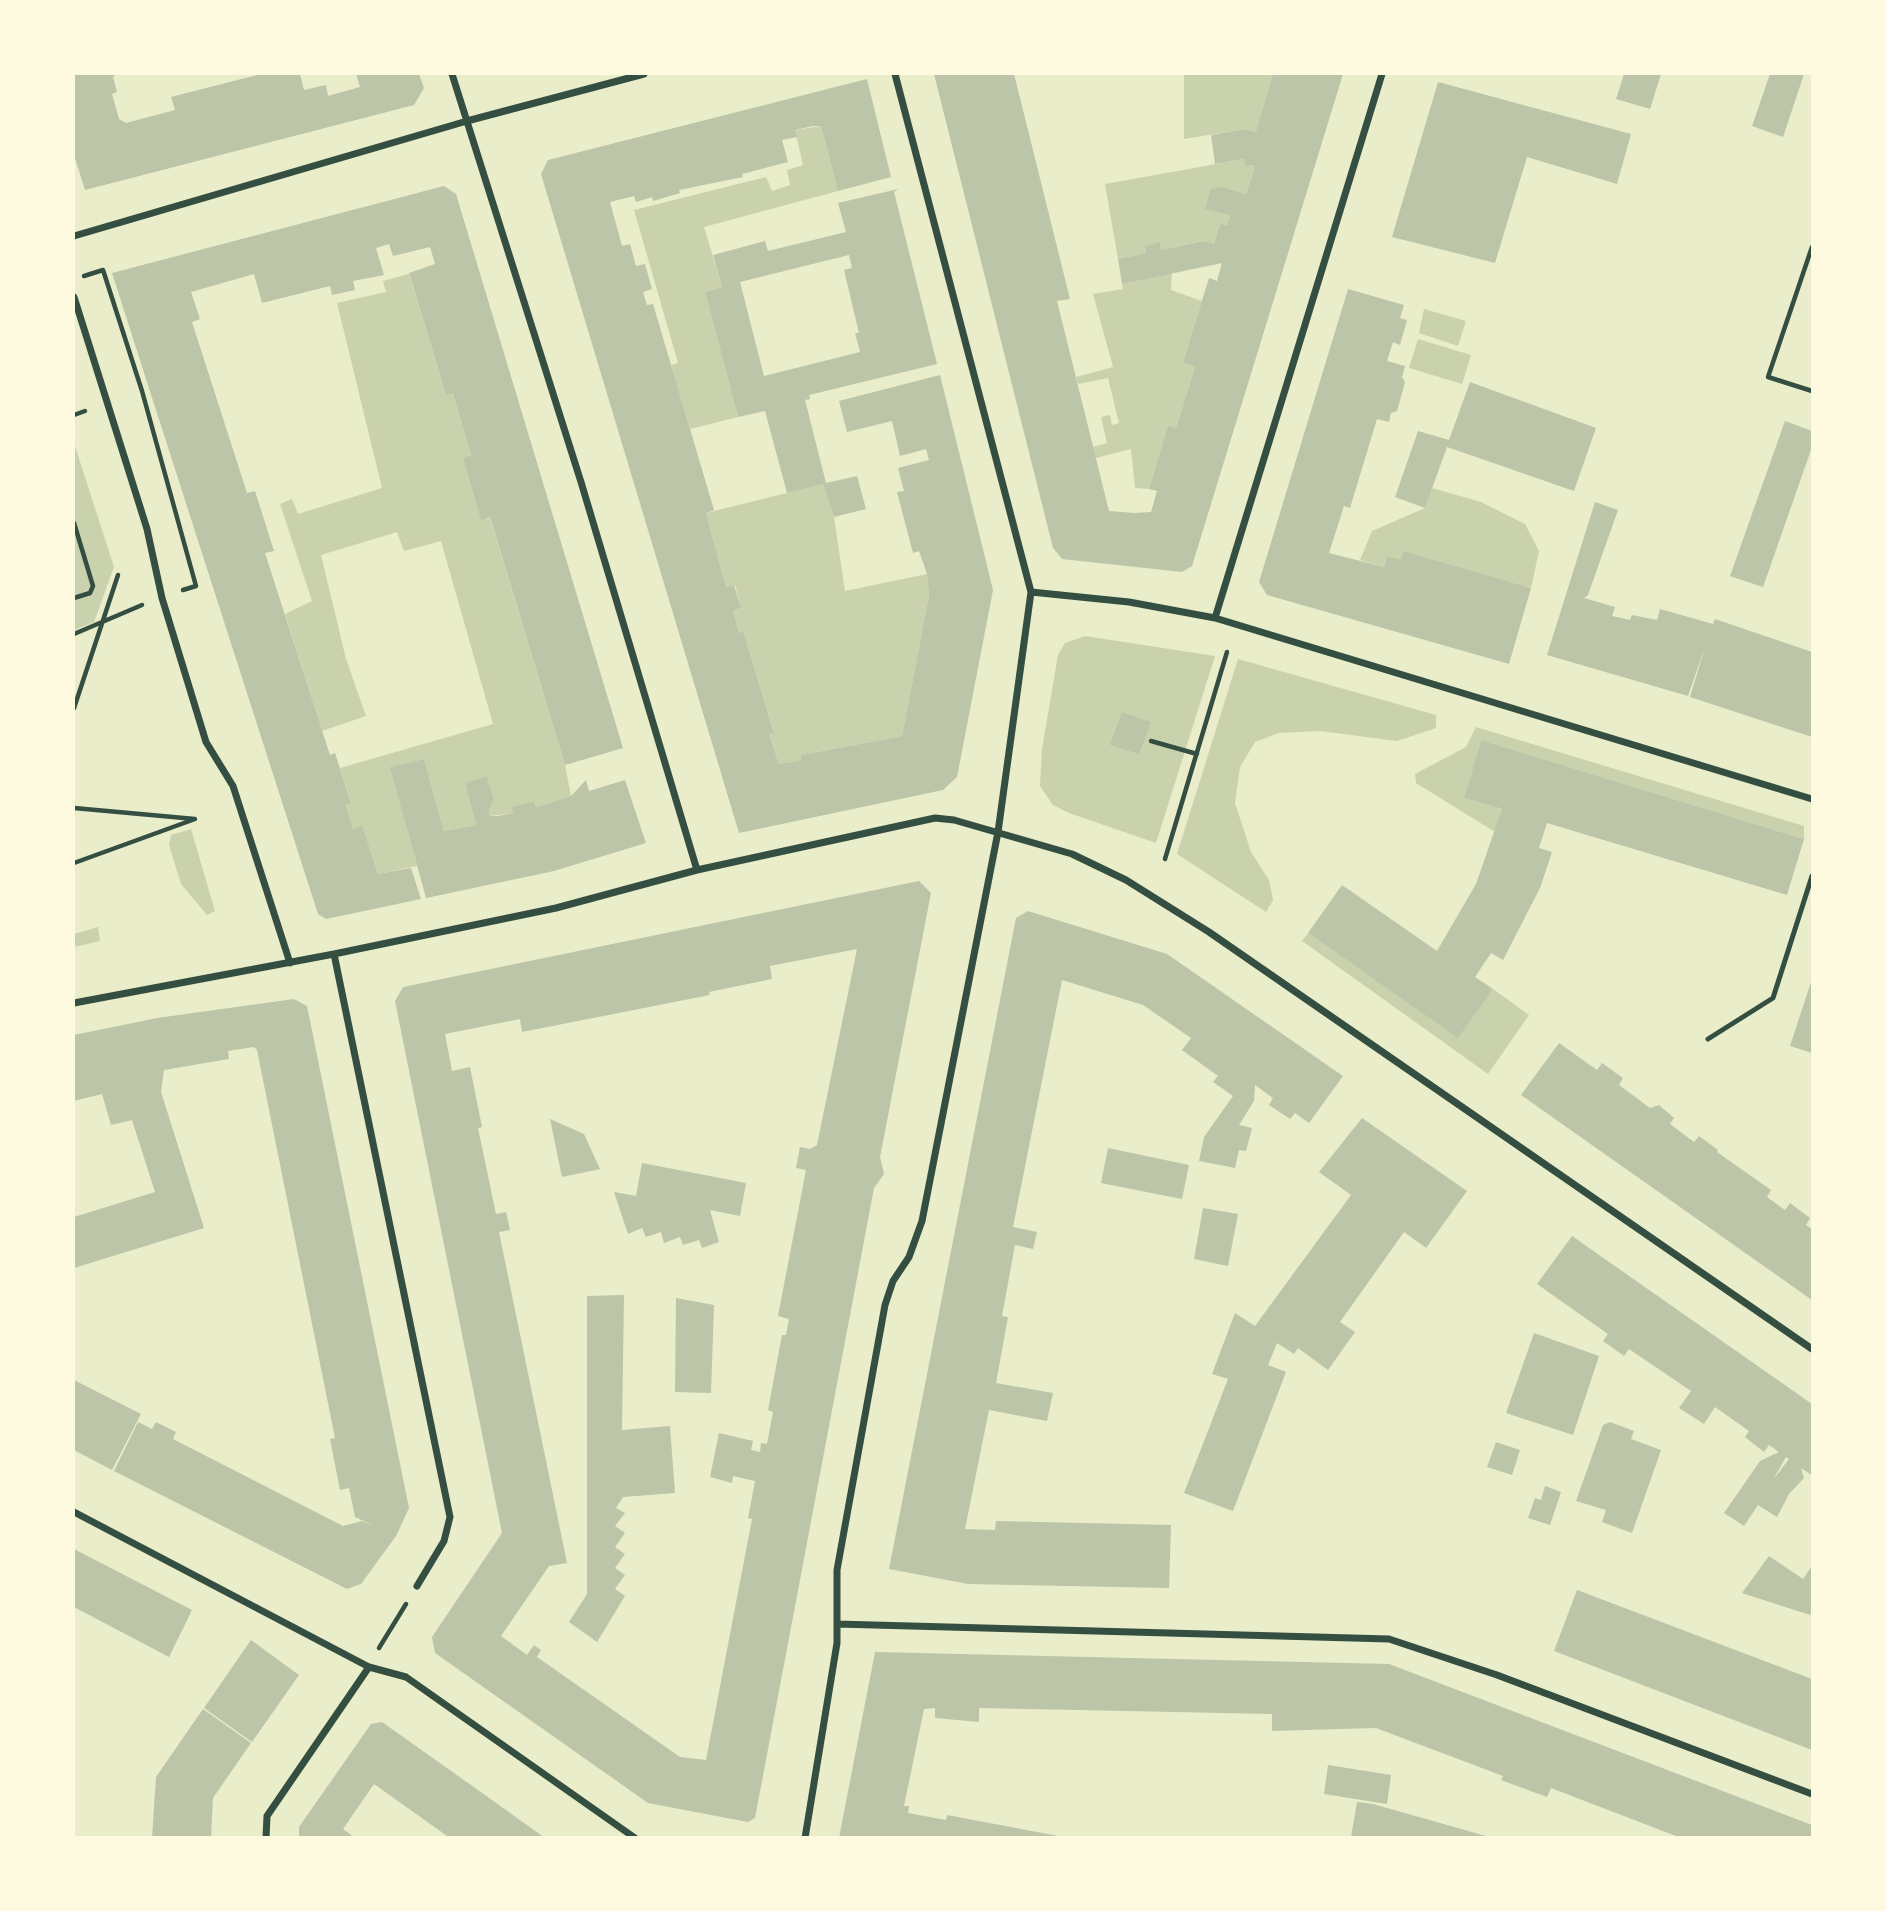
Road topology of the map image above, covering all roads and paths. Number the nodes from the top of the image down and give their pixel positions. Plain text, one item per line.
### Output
1 (452, 74) edge
2 (644, 74) edge
3 (895, 74) edge
4 (1382, 74) edge
5 (467, 121) junction
6 (74, 236) edge
7 (1812, 247) edge
8 (74, 279) edge
9 (74, 297) edge
10 (1812, 391) edge
11 (74, 523) edge
12 (118, 575) dead end
13 (1031, 592) junction
14 (74, 598) edge
15 (162, 598) junction
16 (1215, 618) junction
17 (100, 625) junction
18 (74, 635) edge
19 (1227, 652) dead end
20 (74, 708) edge
21 (1151, 741) dead end
22 (1197, 754) junction
23 (1812, 799) edge
24 (74, 808) edge
25 (998, 832) junction
26 (1165, 859) dead end
27 (74, 863) edge
28 (697, 870) junction
29 (1812, 876) edge
30 (334, 954) junction
31 (290, 963) junction
32 (74, 1003) edge
33 (1708, 1040) dead end
34 (1812, 1349) edge
35 (74, 1512) edge
36 (417, 1586) joint
37 (837, 1624) junction
38 (369, 1667) junction
39 (1812, 1794) edge
40 (266, 1838) edge
41 (635, 1838) edge
42 (805, 1838) edge

1 - 5 street
2 - 5 street
3 - 13 street
4 - 16 street
5 - 6 street
5 - 28 street
7 - 10 path
8 - 15 path
9 - 15 street
11 - 14 path
12 - 17 path
13 - 16 street
13 - 25 street
15 - 17 path
15 - 31 street
16 - 23 street
17 - 18 path
17 - 20 path
19 - 22 path
21 - 22 path
22 - 26 path
24 - 27 path
25 - 28 street
25 - 34 street
25 - 37 street
28 - 30 street
29 - 33 lane
30 - 31 street
30 - 36 street
31 - 32 street
35 - 38 street
36 - 38 path
37 - 39 street
37 - 42 street
38 - 40 street
38 - 41 street

